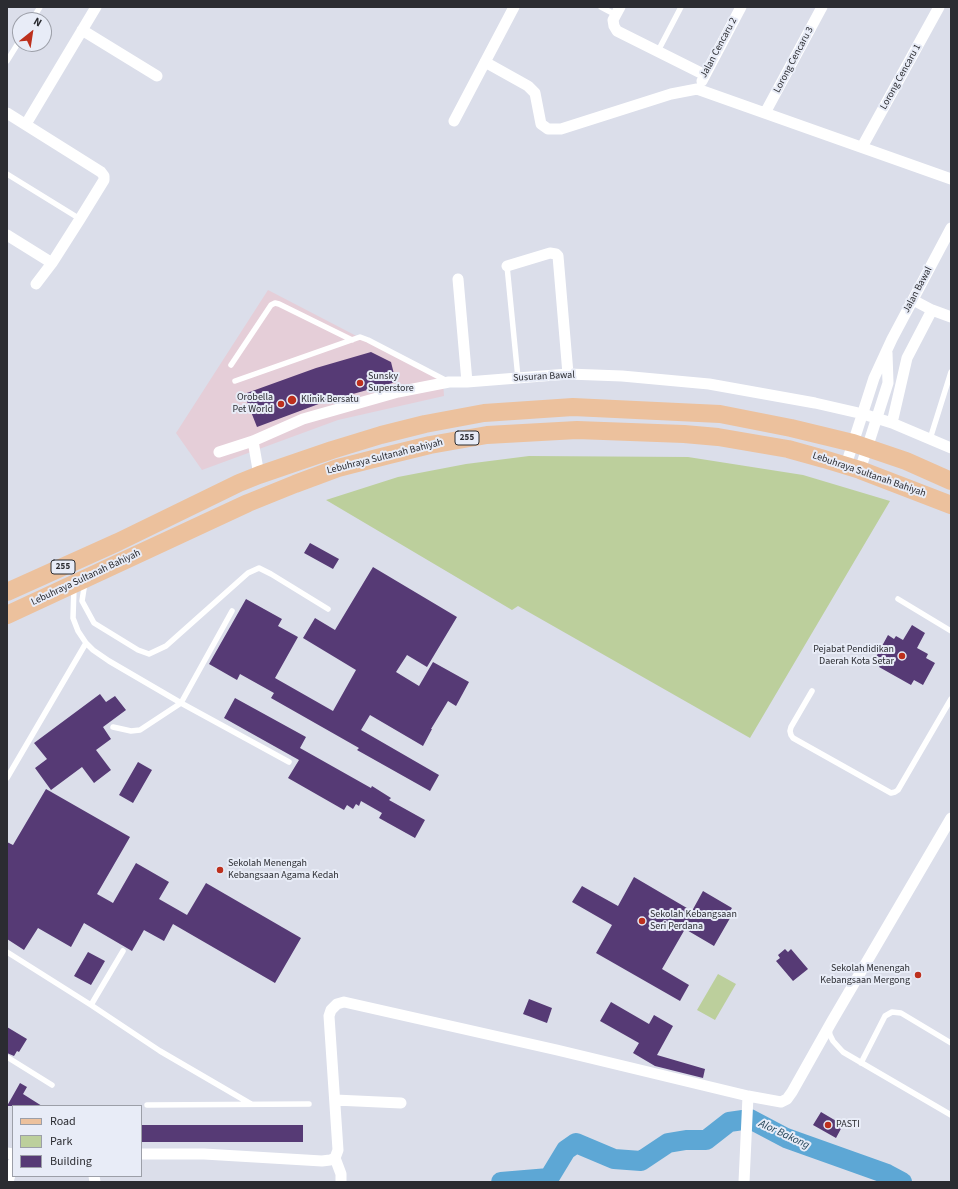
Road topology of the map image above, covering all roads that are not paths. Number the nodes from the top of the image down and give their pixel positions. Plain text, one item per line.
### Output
1 (96, 7) edge
2 (514, 7) edge
3 (601, 7) edge
4 (681, 7) edge
5 (741, 7) edge
6 (822, 7) edge
7 (939, 7) edge
8 (618, 11) edge
9 (82, 30) junction
10 (658, 51) junction
11 (13, 52) edge
12 (7, 62) edge
13 (485, 62) junction
14 (705, 75) junction
15 (157, 76) dead end
16 (697, 89) junction
17 (7, 113) edge
18 (766, 113) junction
19 (454, 121) dead end
20 (26, 124) junction
21 (862, 148) junction
22 (7, 174) edge
23 (951, 179) edge
24 (80, 219) junction
25 (951, 228) edge
26 (7, 235) edge
27 (52, 263) junction
28 (507, 266) joint
29 (458, 279) dead end
30 (36, 284) dead end
31 (913, 300) junction
32 (932, 310) junction
33 (951, 317) edge
34 (352, 340) junction
35 (887, 352) junction
36 (231, 365) dead end
37 (951, 372) edge
38 (568, 374) junction
39 (518, 378) junction
40 (235, 381) dead end
41 (449, 382) junction
42 (467, 382) junction
43 (863, 414) junction
44 (877, 418) junction
45 (892, 423) junction
46 (930, 440) junction
47 (253, 441) junction
48 (860, 446) junction
49 (951, 448) edge
50 (219, 452) dead end
51 (853, 468) junction
52 (260, 475) junction
53 (951, 480) edge
54 (951, 505) edge
55 (80, 582) junction
56 (7, 592) edge
57 (898, 600) dead end
58 (328, 609) dead end
59 (232, 611) dead end
60 (7, 616) edge
61 (951, 631) edge
62 (86, 643) junction
63 (812, 691) dead end
64 (951, 699) edge
65 (181, 703) junction
66 (113, 727) dead end
67 (289, 762) dead end
68 (7, 778) edge
69 (951, 818) edge
70 (123, 951) dead end
71 (7, 952) edge
72 (91, 1004) junction
73 (828, 1027) junction
74 (951, 1043) edge
75 (7, 1057) edge
76 (861, 1063) junction
77 (52, 1085) dead end
78 (748, 1096) junction
79 (335, 1100) junction
80 (401, 1103) dead end
81 (251, 1104) junction
82 (309, 1104) dead end
83 (147, 1105) dead end
84 (951, 1115) edge
85 (142, 1154) edge
86 (335, 1158) junction
87 (12, 1167) edge
88 (8, 1182) edge
89 (341, 1182) edge
90 (744, 1182) edge

1 - 9 street
2 - 13 street
3 - 8 lane
4 - 10 lane
5 - 14 street, Jalan Cencaru 2
6 - 18 street, Lorong Cencaru 3
7 - 21 street, Lorong Cencaru 1
8 - 10 street
9 - 15 street
9 - 20 street
10 - 14 street
11 - 12 lane
13 - 16 street
13 - 19 street
14 - 16 street, Jalan Cencaru 2
16 - 18 street
17 - 20 street
18 - 21 street
20 - 24 street
21 - 23 street
22 - 24 lane
24 - 27 street
25 - 31 street, Jalan Bawal
26 - 27 street
27 - 30 street
28 - 38 street
28 - 39 lane
29 - 42 street
31 - 32 street
31 - 35 street, Jalan Bawal
32 - 33 street
32 - 45 street
34 - 36 lane
34 - 40 lane
34 - 41 lane
35 - 43 street, Jalan Bawal
35 - 44 street, Jalan Bawal
37 - 46 lane
38 - 39 street, Susuran Bawal
38 - 43 street, Susuran Bawal
39 - 42 street, Susuran Bawal
41 - 42 street, Susuran Bawal
41 - 47 street, Susuran Bawal
43 - 44 street, Susuran Bawal
43 - 48 street, Jalan Bawal
44 - 45 street, Susuran Bawal
44 - 48 street, Jalan Bawal
45 - 46 street, Susuran Bawal
46 - 49 street, Susuran Bawal
47 - 50 street, Susuran Bawal
47 - 52 street
48 - 51 street, Jalan Bawal
48 - 52 main road, Lebuhraya Sultanah Bahiyah / 255
48 - 53 main road, Lebuhraya Sultanah Bahiyah / 255
51 - 54 main road, Lebuhraya Sultanah Bahiyah / 255
51 - 55 main road, Lebuhraya Sultanah Bahiyah / 255
52 - 56 main road, Lebuhraya Sultanah Bahiyah / 255
55 - 58 lane
55 - 60 main road, Lebuhraya Sultanah Bahiyah / 255
55 - 62 lane
57 - 61 lane
59 - 65 lane
62 - 65 lane
62 - 68 lane
63 - 64 lane
65 - 66 lane
65 - 67 lane
69 - 73 street
70 - 72 lane
71 - 72 lane
72 - 81 lane
73 - 76 lane
73 - 78 street
74 - 76 lane
75 - 77 lane
76 - 84 lane
78 - 79 street
78 - 90 street
79 - 80 street
79 - 86 street
81 - 82 lane
81 - 83 lane
85 - 86 street
86 - 89 street
87 - 88 street

